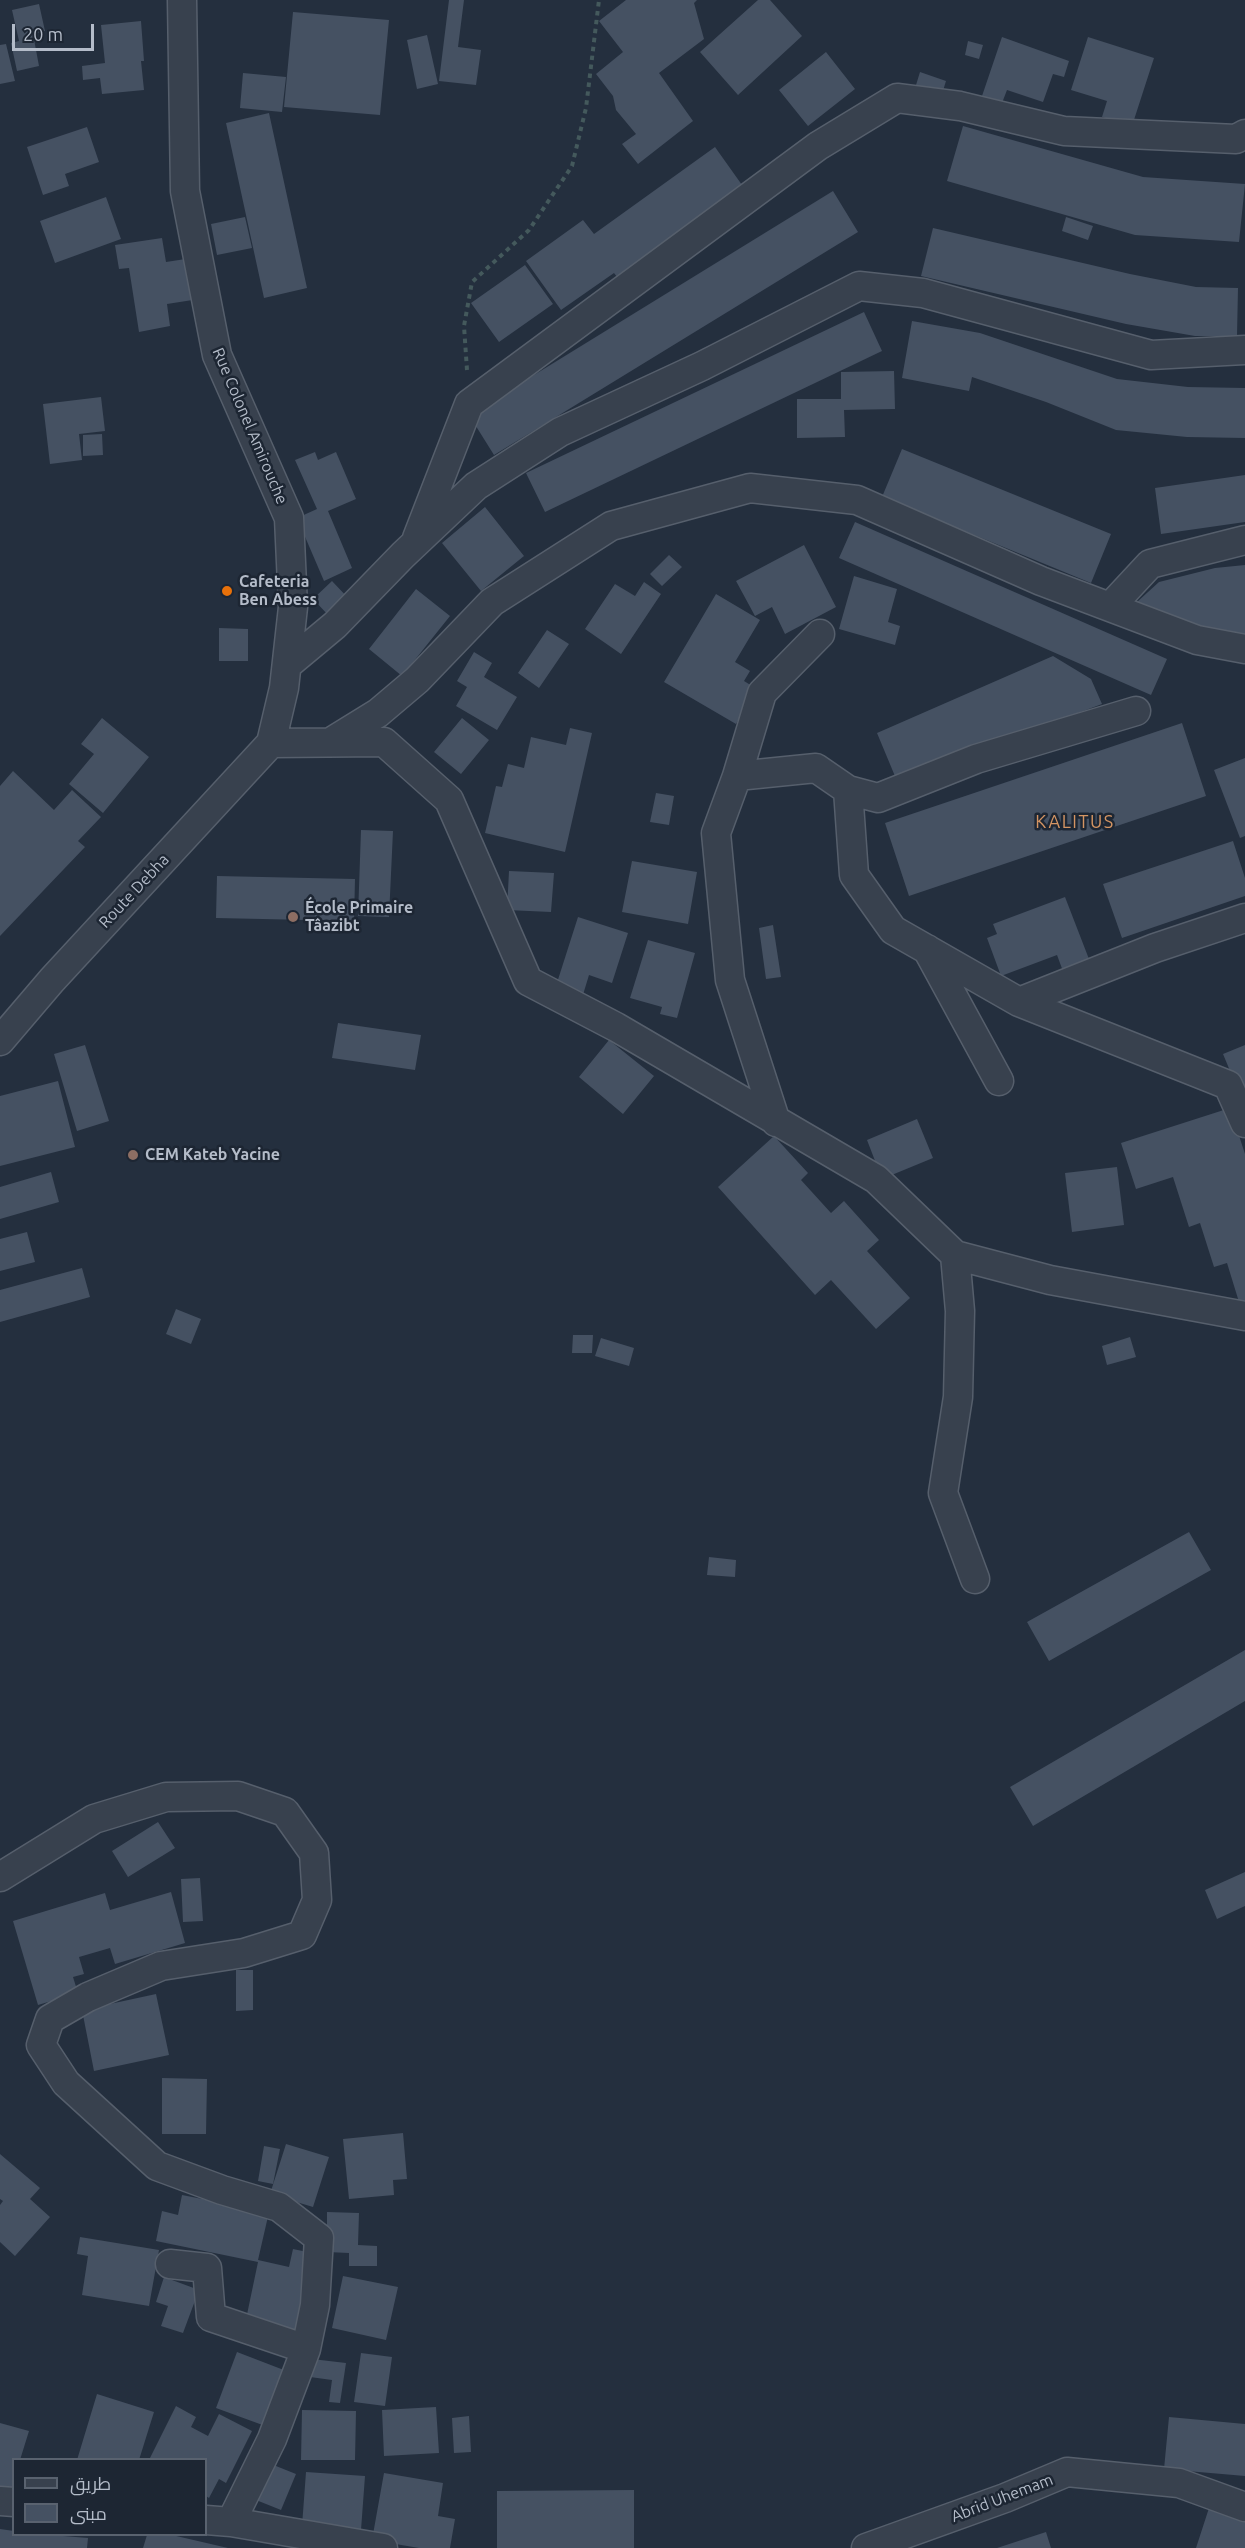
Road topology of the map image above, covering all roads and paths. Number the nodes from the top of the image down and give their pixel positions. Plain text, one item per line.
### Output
1 (182, 0) edge
2 (599, 0) edge
3 (1245, 135) edge
4 (1245, 350) edge
5 (469, 404) junction
6 (1245, 540) edge
7 (414, 545) junction
8 (1110, 606) junction
9 (820, 634) dead end
10 (1245, 649) edge
11 (287, 665) junction
12 (1136, 711) dead end
13 (330, 742) junction
14 (272, 743) junction
15 (738, 776) junction
16 (848, 790) junction
17 (1245, 918) edge
18 (927, 949) junction
19 (1019, 1002) junction
20 (0, 1041) edge
21 (999, 1081) dead end
22 (777, 1122) junction
23 (1245, 1123) edge
24 (955, 1255) junction
25 (1245, 1316) edge
26 (975, 1578) dead end
27 (0, 1877) edge
28 (170, 2264) dead end
29 (306, 2349) junction
30 (1245, 2507) edge
31 (218, 2521) edge
32 (286, 2540) edge
33 (383, 2548) edge
34 (866, 2548) edge

1 - 11 street, Rue Colonel Amirouche
2 - 5 path
3 - 5 street
4 - 7 street
5 - 7 street
6 - 8 street
7 - 11 street
8 - 10 street
8 - 13 street
9 - 15 street
11 - 14 street, Rue Colonel Amirouche
12 - 16 street
13 - 14 street
13 - 22 street
14 - 20 street, Route Debha
15 - 16 street
15 - 22 street
16 - 18 street
17 - 19 street
18 - 19 street
18 - 21 street
19 - 23 street
22 - 24 street
24 - 25 street
24 - 26 street
27 - 29 street
28 - 29 street
29 - 31 street
30 - 34 street, Abrid Uhemam
31 - 32 street
32 - 33 street

